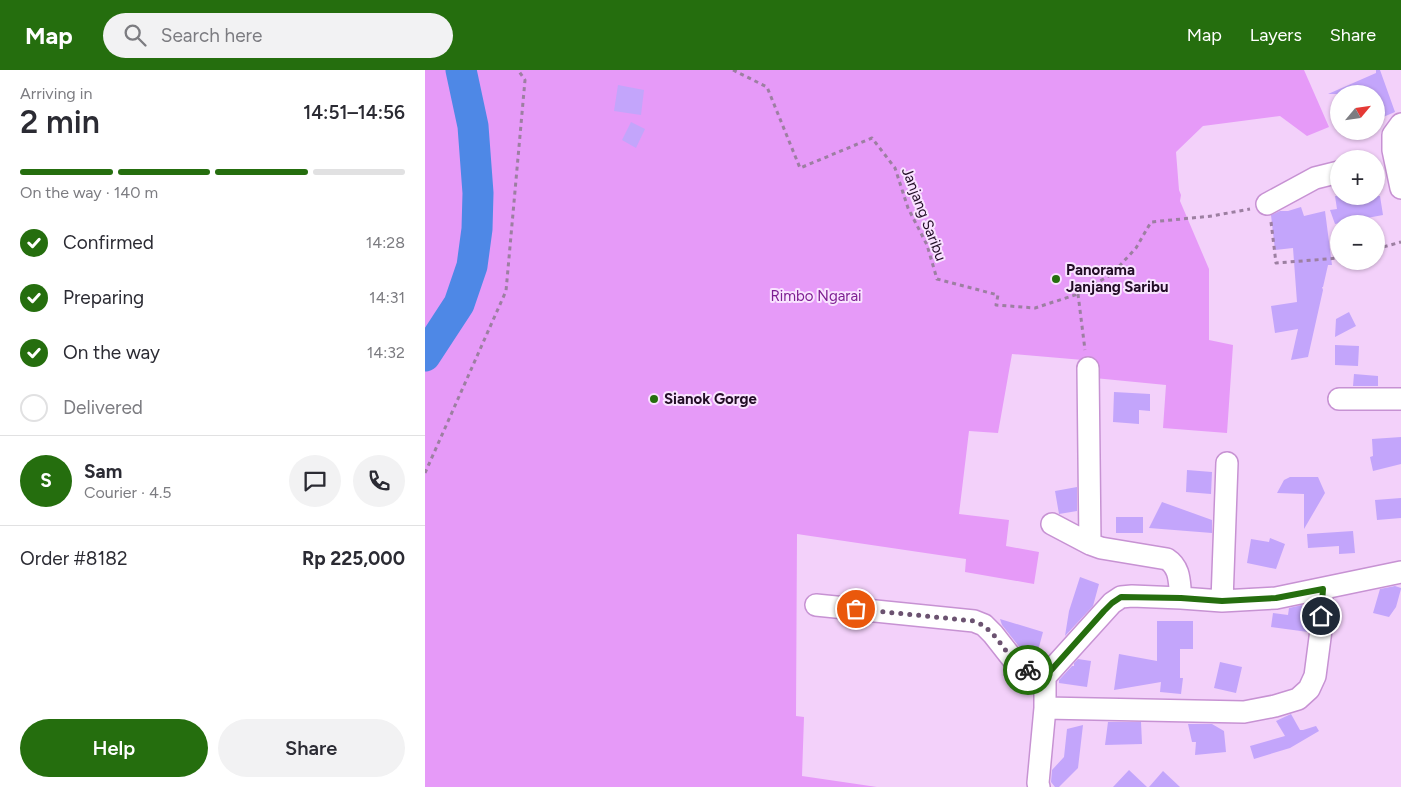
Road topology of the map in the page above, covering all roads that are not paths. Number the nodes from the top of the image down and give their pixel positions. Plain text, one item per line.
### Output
1 (1401, 124) edge
2 (1385, 163) edge
3 (1330, 175) edge
4 (1401, 188) edge
5 (1267, 204) road end
6 (1088, 368) road end
7 (1339, 399) dead end
8 (1401, 399) edge
9 (1227, 463) dead end
10 (1052, 524) dead end
11 (1090, 544) junction
12 (1401, 572) edge
13 (1323, 589) junction
14 (1181, 598) junction
15 (1222, 601) junction
16 (817, 605) dead end
17 (1045, 677) junction
18 (1045, 708) junction
19 (1039, 787) edge

1 - 2 street
2 - 4 street
3 - 5 street
6 - 11 street
7 - 8 street
9 - 15 street
10 - 11 street
11 - 14 street
12 - 13 street
13 - 15 street
13 - 18 street
14 - 15 street
14 - 17 street
16 - 17 street
17 - 18 street
18 - 19 street

